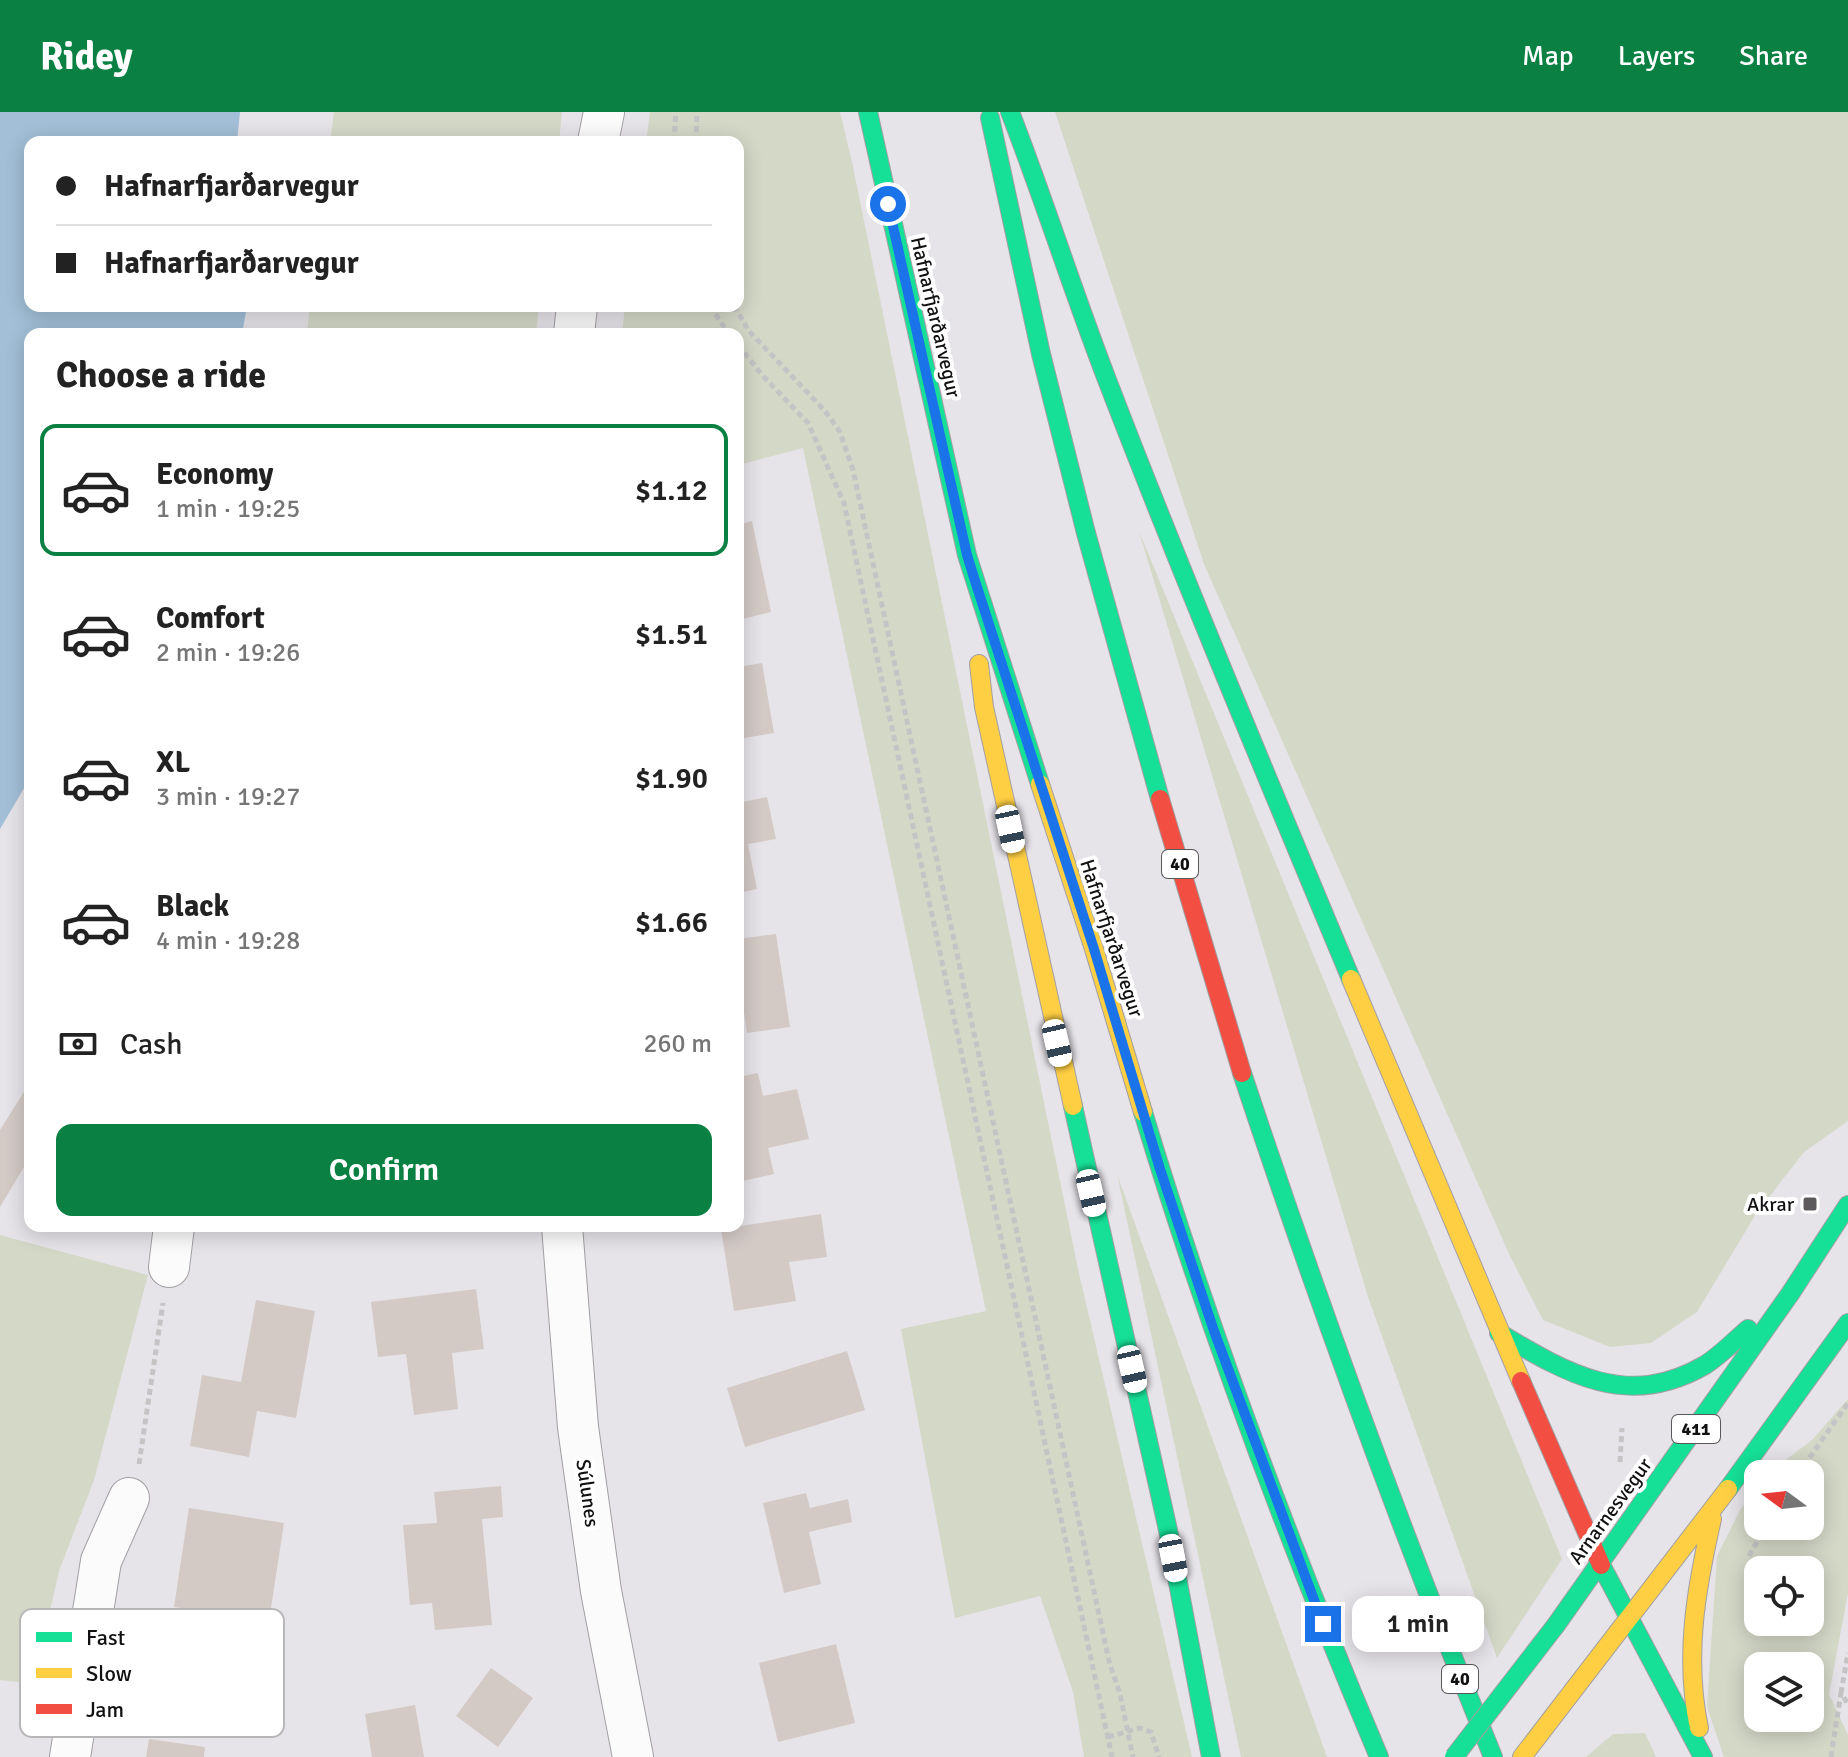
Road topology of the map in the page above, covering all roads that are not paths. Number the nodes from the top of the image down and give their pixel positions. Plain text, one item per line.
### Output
1 (604, 112) edge
2 (868, 112) edge
3 (988, 112) edge
4 (1010, 112) edge
5 (599, 136) edge
6 (967, 555) junction
7 (1848, 1205) edge
8 (173, 1232) edge
9 (562, 1232) edge
10 (169, 1267) road end
11 (1790, 1294) junction
12 (1848, 1323) edge
13 (1499, 1333) junction
14 (129, 1498) road end
15 (1715, 1507) junction
16 (1600, 1562) junction
17 (93, 1609) edge
18 (1630, 1618) junction
19 (73, 1737) edge
20 (70, 1757) edge
21 (633, 1757) edge
22 (1211, 1757) edge
23 (1379, 1757) edge
24 (1454, 1757) edge
25 (1493, 1757) edge
26 (1522, 1757) edge
27 (1705, 1757) edge

1 - 5 street
2 - 6 main road, Hafnarfjarðarvegur
3 - 25 main road, 40
4 - 13 main road
6 - 22 main road
6 - 23 main road, Hafnarfjarðarvegur
7 - 11 main road, Arnarnesvegur / 411
8 - 10 street
9 - 21 street, Súlunes
11 - 13 main road
11 - 16 main road, Arnarnesvegur / 411
12 - 15 main road
13 - 16 main road
14 - 17 street
15 - 18 main road
15 - 27 main road
16 - 18 main road
16 - 24 main road, Arnarnesvegur / 411, bridge
18 - 26 main road
18 - 27 main road
19 - 20 street

